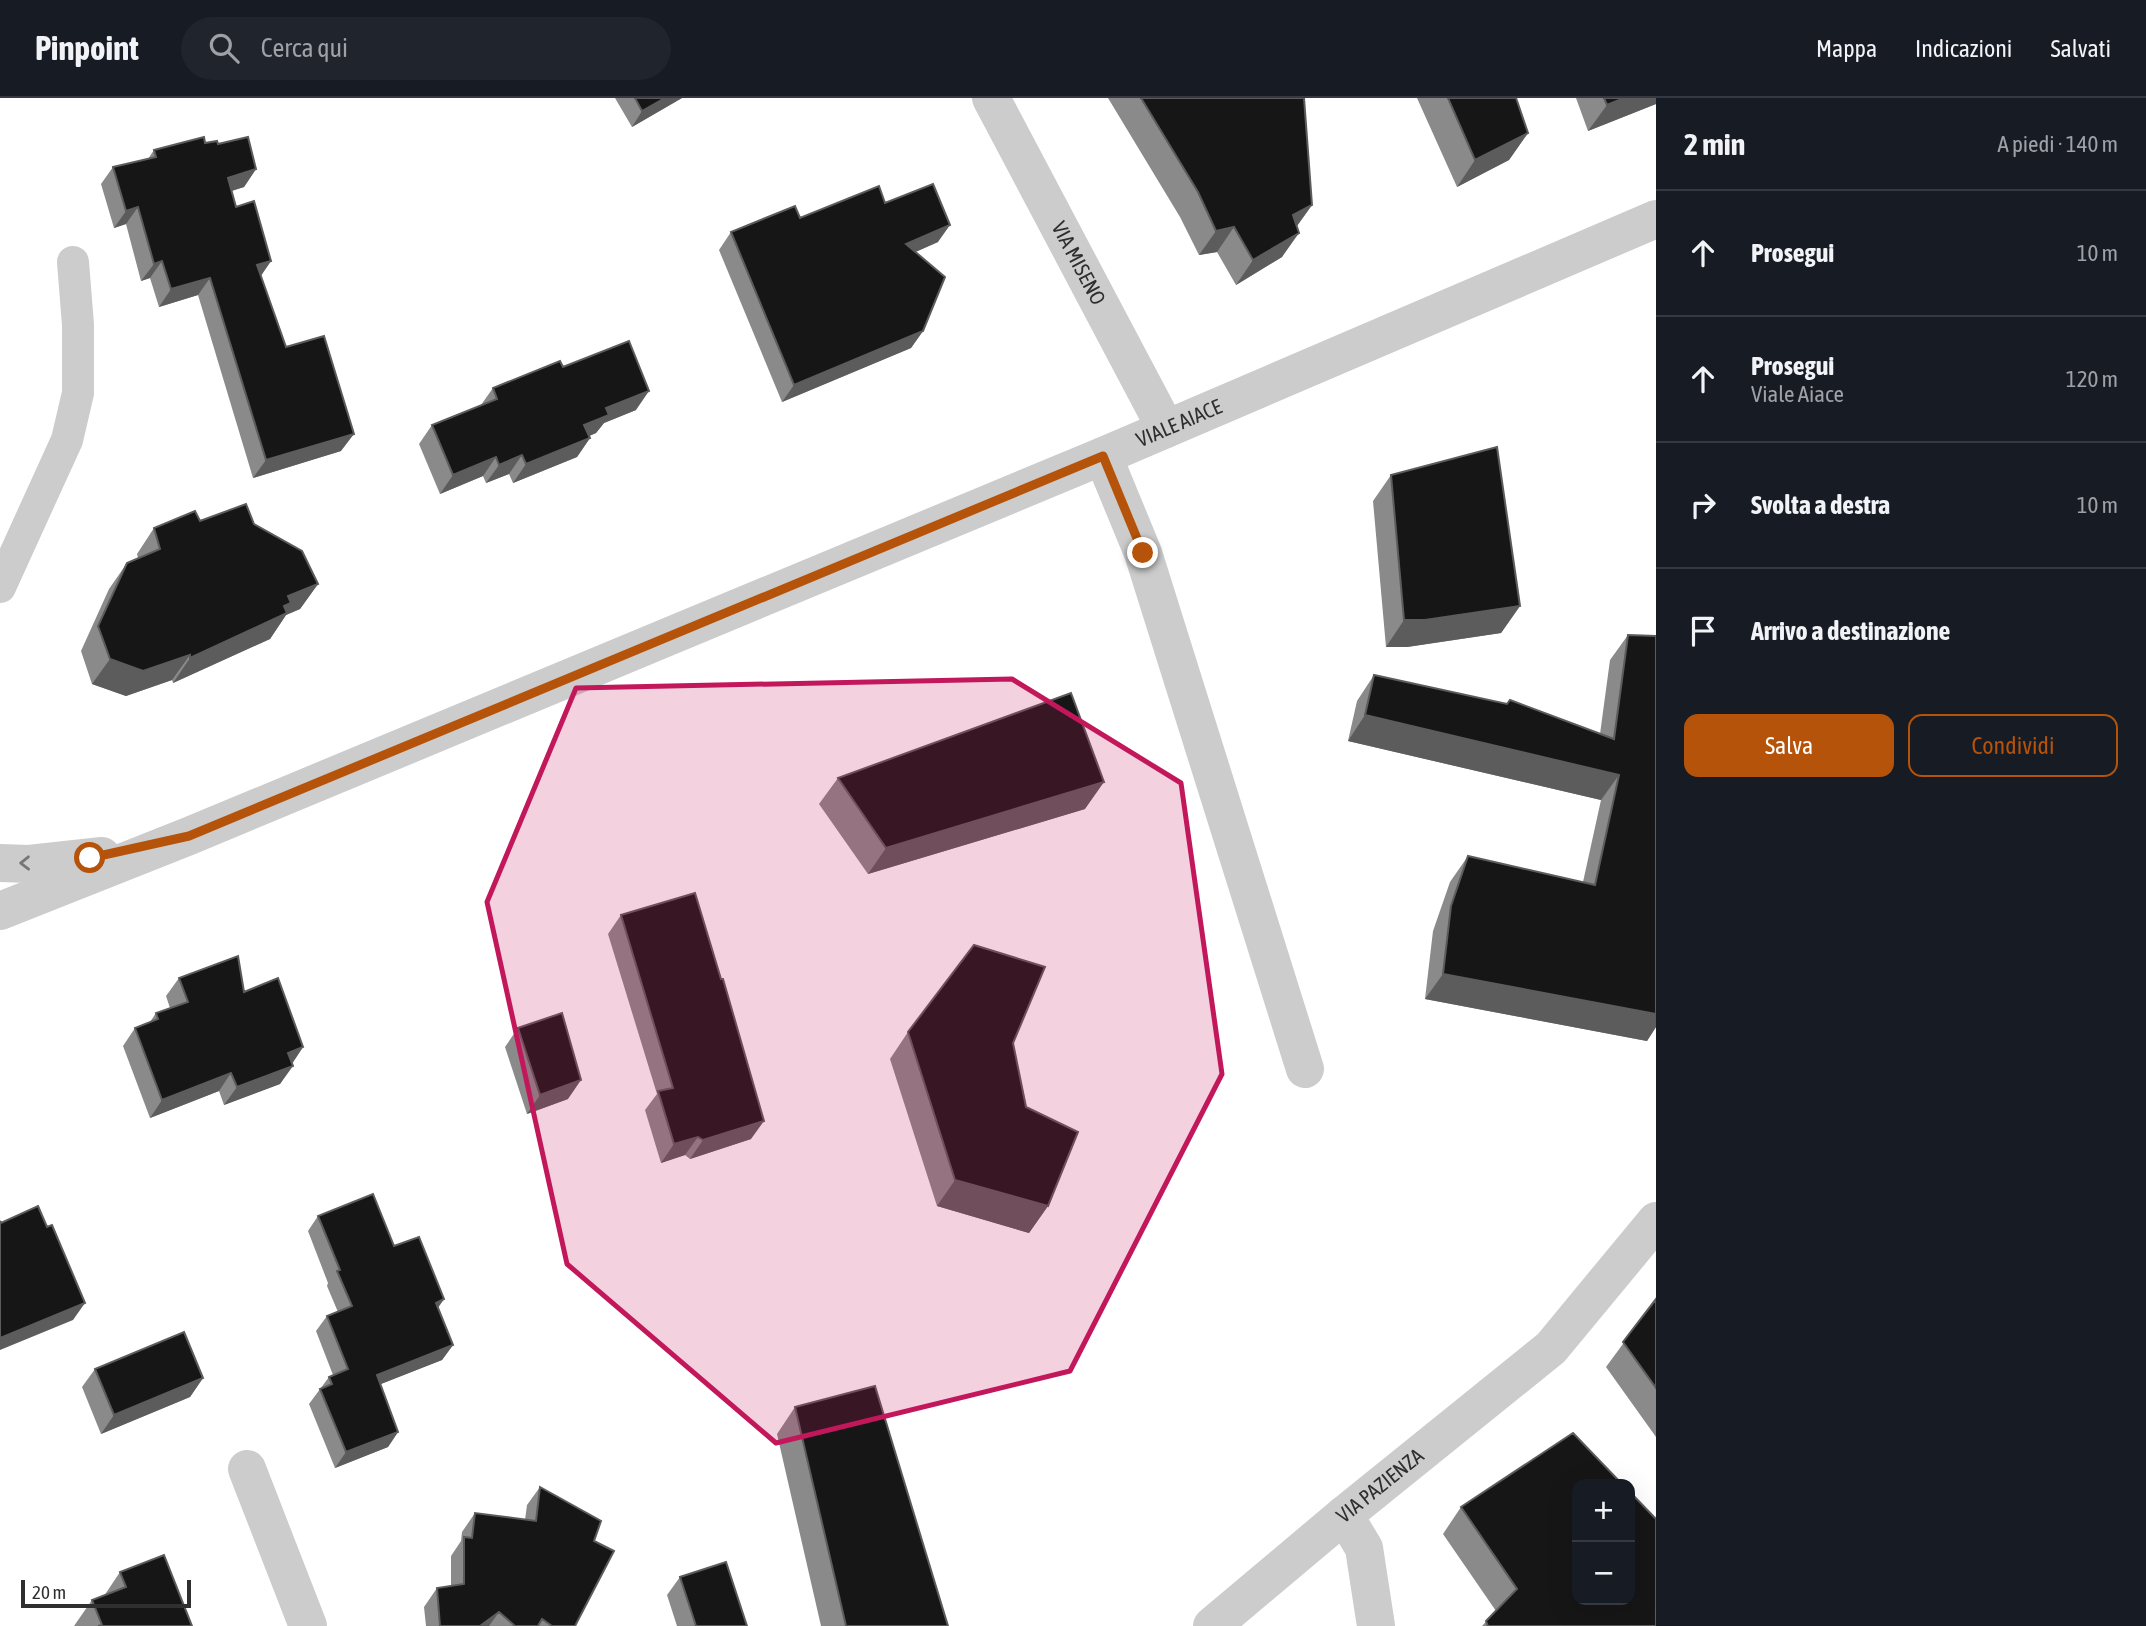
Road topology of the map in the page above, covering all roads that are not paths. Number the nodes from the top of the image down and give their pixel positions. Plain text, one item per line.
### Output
1 (991, 98) edge
2 (1656, 219) edge
3 (73, 262) dead end
4 (1166, 429) junction
5 (1103, 456) junction
6 (0, 587) edge
7 (189, 836) junction
8 (0, 863) edge
9 (0, 911) edge
10 (1306, 1069) dead end
11 (1656, 1221) edge
12 (247, 1469) dead end
13 (1343, 1515) junction
14 (308, 1626) edge
15 (1212, 1626) edge
16 (1376, 1626) edge

1 - 4 street, VIA MISENO
2 - 4 street, VIALE AIACE
3 - 6 lane
4 - 5 street, VIALE AIACE
5 - 7 street, VIALE AIACE
5 - 10 street
7 -> 8 street
7 - 9 street, VIALE AIACE
11 - 13 street, VIA PAZIENZA
12 - 14 street
13 - 15 street, VIA PAZIENZA
13 - 16 street

